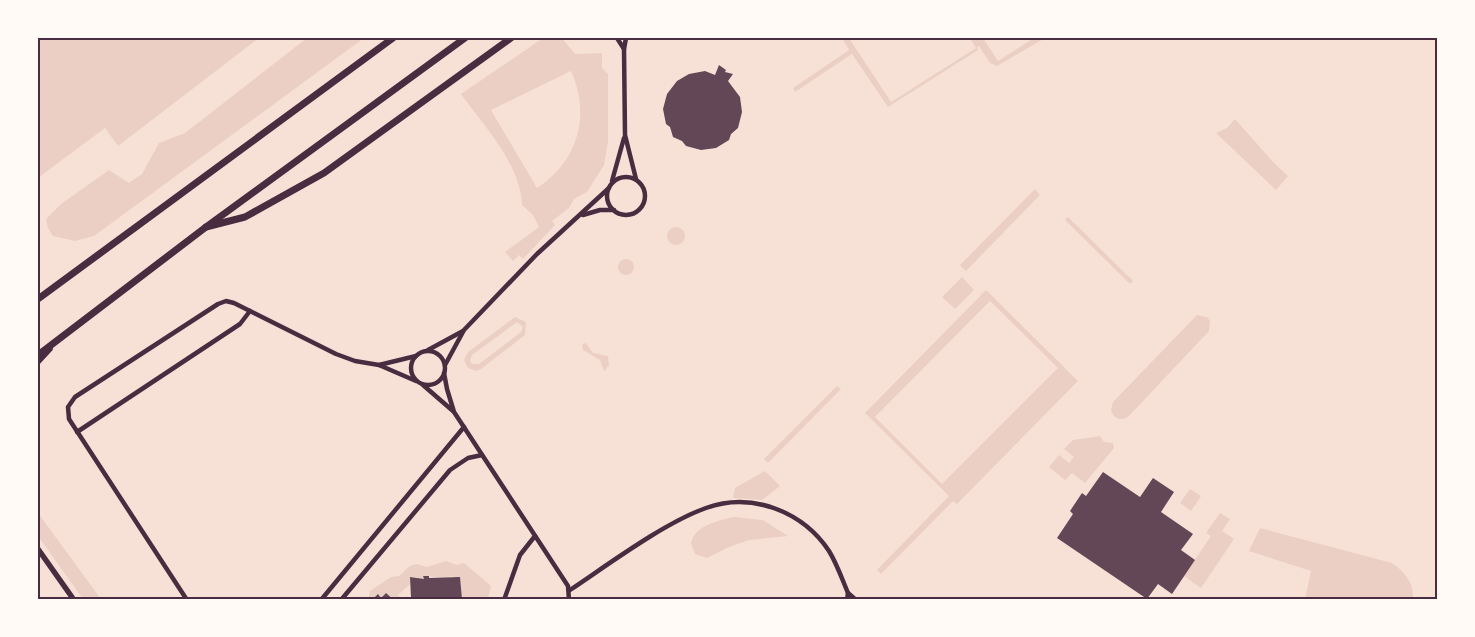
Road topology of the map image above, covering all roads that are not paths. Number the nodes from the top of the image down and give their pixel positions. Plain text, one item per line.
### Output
1 (393, 38) edge
2 (465, 38) edge
3 (512, 38) edge
4 (617, 38) edge
5 (626, 38) edge
6 (624, 49) junction
7 (625, 134) junction
8 (636, 179) junction
9 (610, 186) junction
10 (614, 210) junction
11 (580, 216) junction
12 (206, 227) junction
13 (38, 299) edge
14 (250, 311) junction
15 (464, 330) junction
16 (60, 338) junction
17 (427, 351) junction
18 (38, 355) edge
19 (416, 356) junction
20 (38, 362) edge
21 (379, 365) junction
22 (445, 365) junction
23 (444, 373) junction
24 (416, 381) junction
25 (421, 384) junction
26 (454, 412) junction
27 (464, 426) junction
28 (77, 432) junction
29 (482, 455) junction
30 (535, 536) junction
31 (38, 549) edge
32 (570, 590) junction
33 (848, 593) junction
34 (74, 600) edge
35 (187, 600) edge
36 (321, 600) edge
37 (341, 600) edge
38 (504, 600) edge
39 (569, 600) edge
40 (847, 600) edge
41 (856, 600) edge

1 - 13 main road
2 - 12 main road
3 - 12 main road
4 - 6 street
5 - 6 street
6 - 7 street
7 - 8 street
7 - 9 street
8 - 9 street
8 - 10 street
9 - 10 street
9 - 11 street
10 - 11 street
11 - 15 street
12 - 16 main road
14 - 21 street
14 - 28 street
14 - 28 street
15 - 17 street
15 - 22 street
16 - 18 main road
16 - 20 street
17 - 19 street
17 - 22 street
19 - 21 street
19 - 24 street
21 - 24 street
22 - 23 street
23 - 25 street
23 - 26 street
24 - 25 street
25 - 26 street
26 - 27 street
27 - 29 street
27 - 36 street
28 - 35 street
29 - 30 street
29 - 37 street
30 - 32 street
30 - 38 street
31 - 34 street
32 - 33 street
32 - 39 street
33 - 40 street
33 - 41 street

